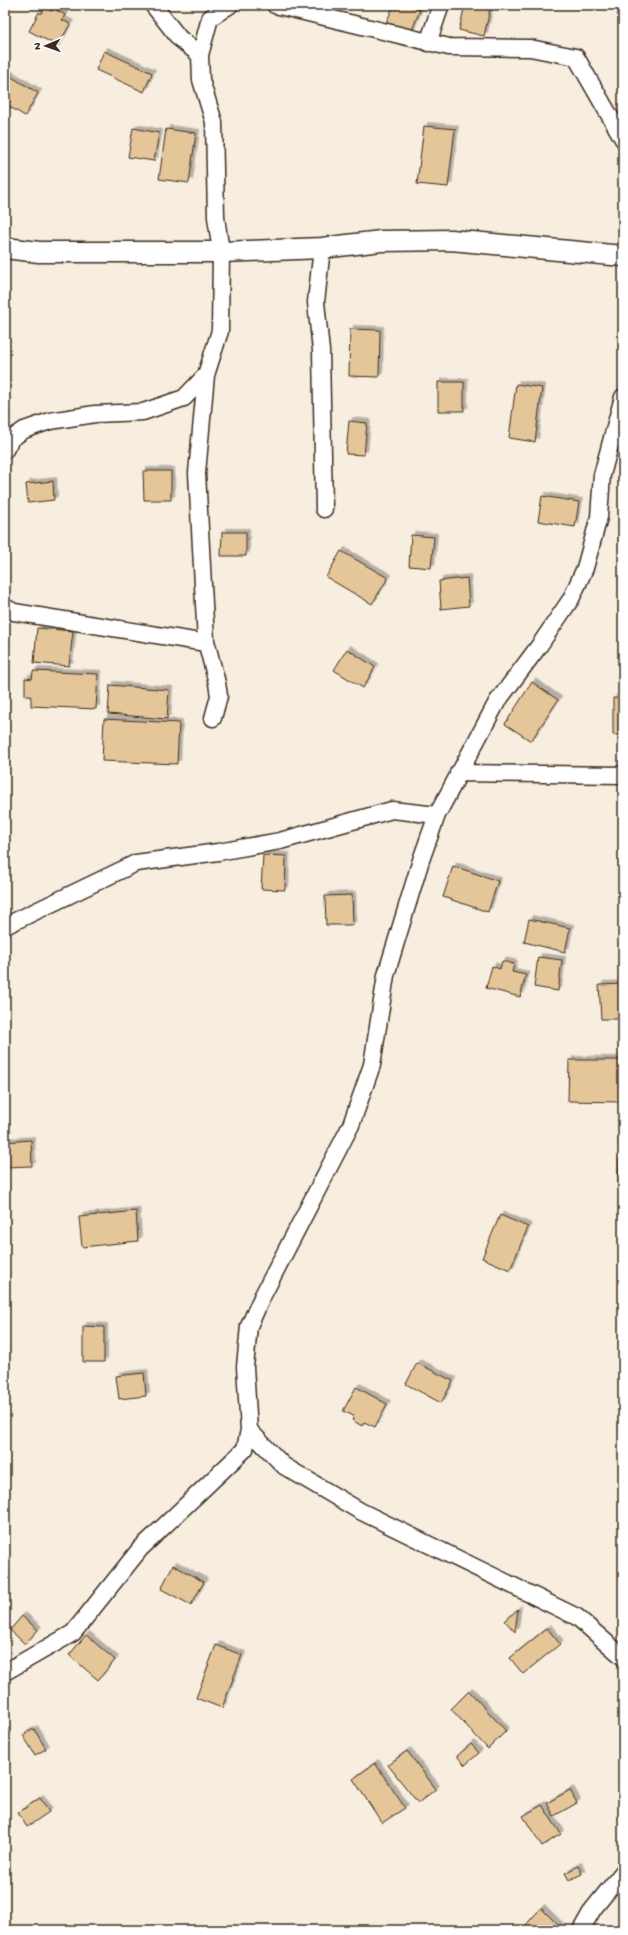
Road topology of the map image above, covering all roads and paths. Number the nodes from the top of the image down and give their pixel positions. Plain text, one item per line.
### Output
1 (153, 5) edge
2 (230, 5) edge
3 (274, 5) edge
4 (441, 5) edge
5 (428, 43) junction
6 (200, 55) junction
7 (623, 139) edge
8 (5, 248) edge
9 (322, 248) junction
10 (221, 252) junction
11 (623, 256) edge
12 (206, 375) junction
13 (623, 397) edge
14 (5, 450) edge
15 (324, 509) dead end
16 (5, 607) edge
17 (206, 643) junction
18 (213, 718) dead end
19 (458, 773) junction
20 (623, 775) edge
21 (437, 815) junction
22 (5, 926) edge
23 (249, 1430) junction
24 (623, 1657) edge
25 (5, 1672) edge
26 (623, 1872) edge
27 (581, 1930) edge

1 - 6 street
2 - 6 street
3 - 5 street
4 - 5 street
5 - 7 street
6 - 10 street
8 - 10 street
9 - 10 street
9 - 11 street
9 - 15 street
10 - 12 street
12 - 14 street
12 - 17 street
13 - 19 street
16 - 17 street
17 - 18 street
19 - 20 street
19 - 21 street
21 - 22 street
21 - 23 street
23 - 24 street
23 - 25 street
26 - 27 street

